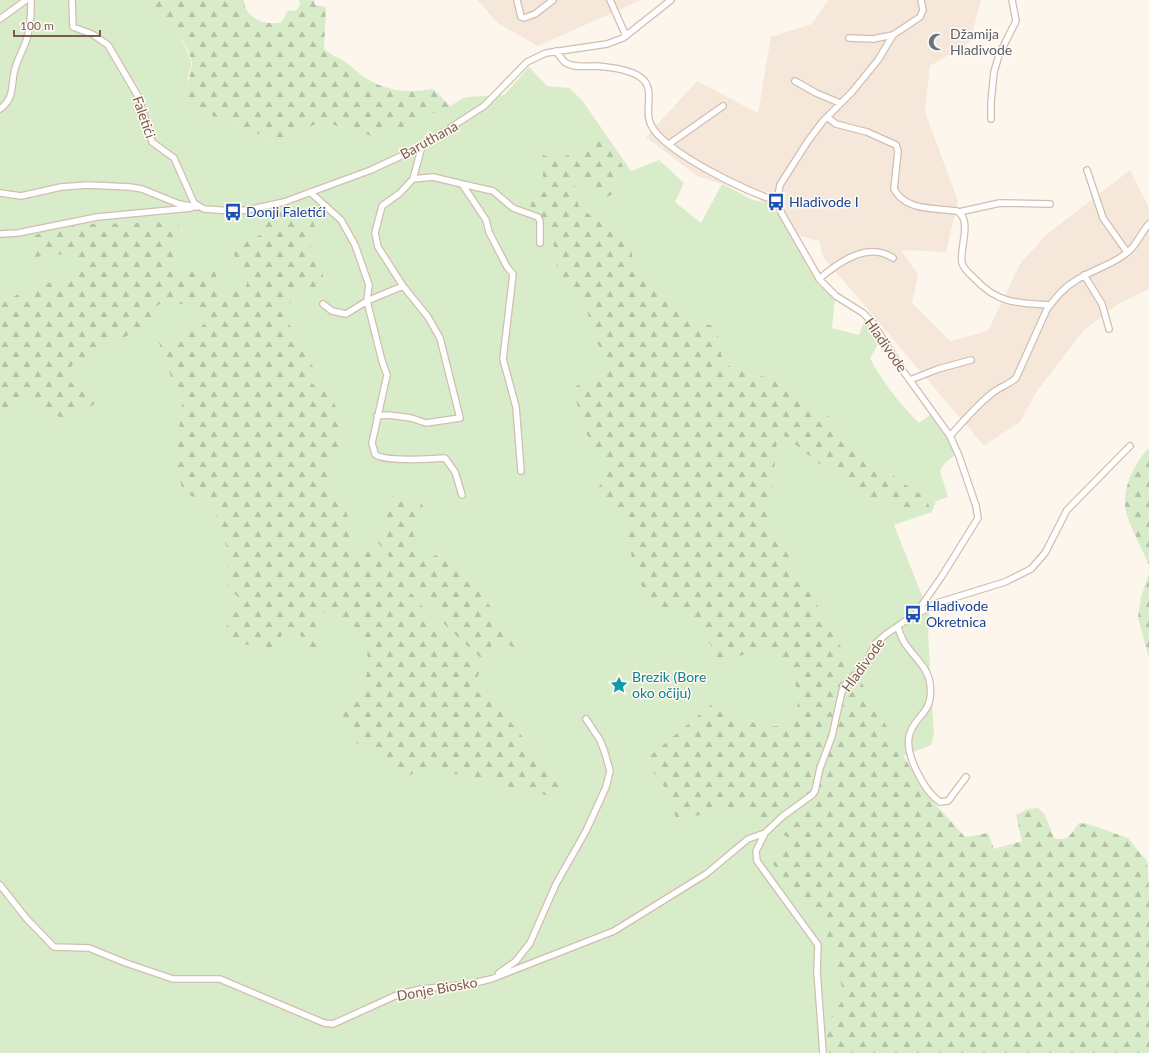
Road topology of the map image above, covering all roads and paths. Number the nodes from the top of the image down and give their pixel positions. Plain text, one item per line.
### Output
1 (26, 0) edge
2 (31, 0) edge
3 (72, 0) edge
4 (517, 0) edge
5 (553, 0) edge
6 (610, 0) edge
7 (671, 0) edge
8 (921, 0) edge
9 (1012, 0) edge
10 (0, 19) edge
11 (892, 35) junction
12 (626, 36) junction
13 (849, 38) dead end
14 (556, 51) junction
15 (795, 81) dead end
16 (840, 103) junction
17 (723, 106) dead end
18 (0, 109) edge
19 (827, 117) junction
20 (991, 119) dead end
21 (670, 145) junction
22 (422, 146) junction
23 (1087, 170) dead end
24 (413, 179) junction
25 (462, 184) junction
26 (310, 192) junction
27 (0, 193) edge
28 (777, 201) junction
29 (1050, 204) dead end
30 (199, 207) junction
31 (959, 212) junction
32 (1149, 224) edge
33 (0, 234) edge
34 (540, 244) dead end
35 (1127, 252) junction
36 (893, 258) dead end
37 (1084, 275) junction
38 (819, 279) junction
39 (403, 286) junction
40 (367, 301) junction
41 (323, 304) dead end
42 (1050, 305) junction
43 (1109, 329) dead end
44 (971, 360) dead end
45 (910, 380) junction
46 (377, 416) junction
47 (950, 436) junction
48 (1130, 446) dead end
49 (521, 471) dead end
50 (462, 495) dead end
51 (914, 615) junction
52 (898, 626) junction
53 (586, 719) dead end
54 (966, 777) dead end
55 (765, 833) junction
56 (0, 885) edge
57 (491, 979) junction
58 (823, 1053) edge

1 - 10 street
2 - 18 street
3 - 30 street, Faletići
4 - 5 street
6 - 12 street
7 - 12 street, Baruthana
8 - 11 street
9 - 20 street
11 - 13 street
11 - 16 street
12 - 14 street, Baruthana
14 - 21 street
14 - 22 street, Baruthana
15 - 16 street
16 - 19 street
17 - 21 street
19 - 28 street
19 - 31 street
21 - 28 street
22 - 24 street
22 - 26 street, Baruthana
23 - 35 street
24 - 25 street
24 - 39 street
25 - 34 street
25 - 49 street
26 - 30 street, Baruthana
26 - 40 street
27 - 30 street
28 - 38 street, Hladivode
29 - 31 street
30 - 33 street
31 - 42 street
32 - 35 street
35 - 37 street
36 - 38 street
37 - 42 street
37 - 43 street
38 - 45 street, Hladivode
39 - 40 street
39 - 46 street
40 - 41 street
40 - 46 street
42 - 47 street
44 - 45 street
45 - 47 street, Hladivode
46 - 50 street
47 - 51 street, Hladivode
48 - 51 street
51 - 52 street, Hladivode
52 - 54 street
52 - 55 street, Hladivode
53 - 57 street
55 - 57 street, Donje Biosko
55 - 58 street
56 - 57 street, Donje Biosko

